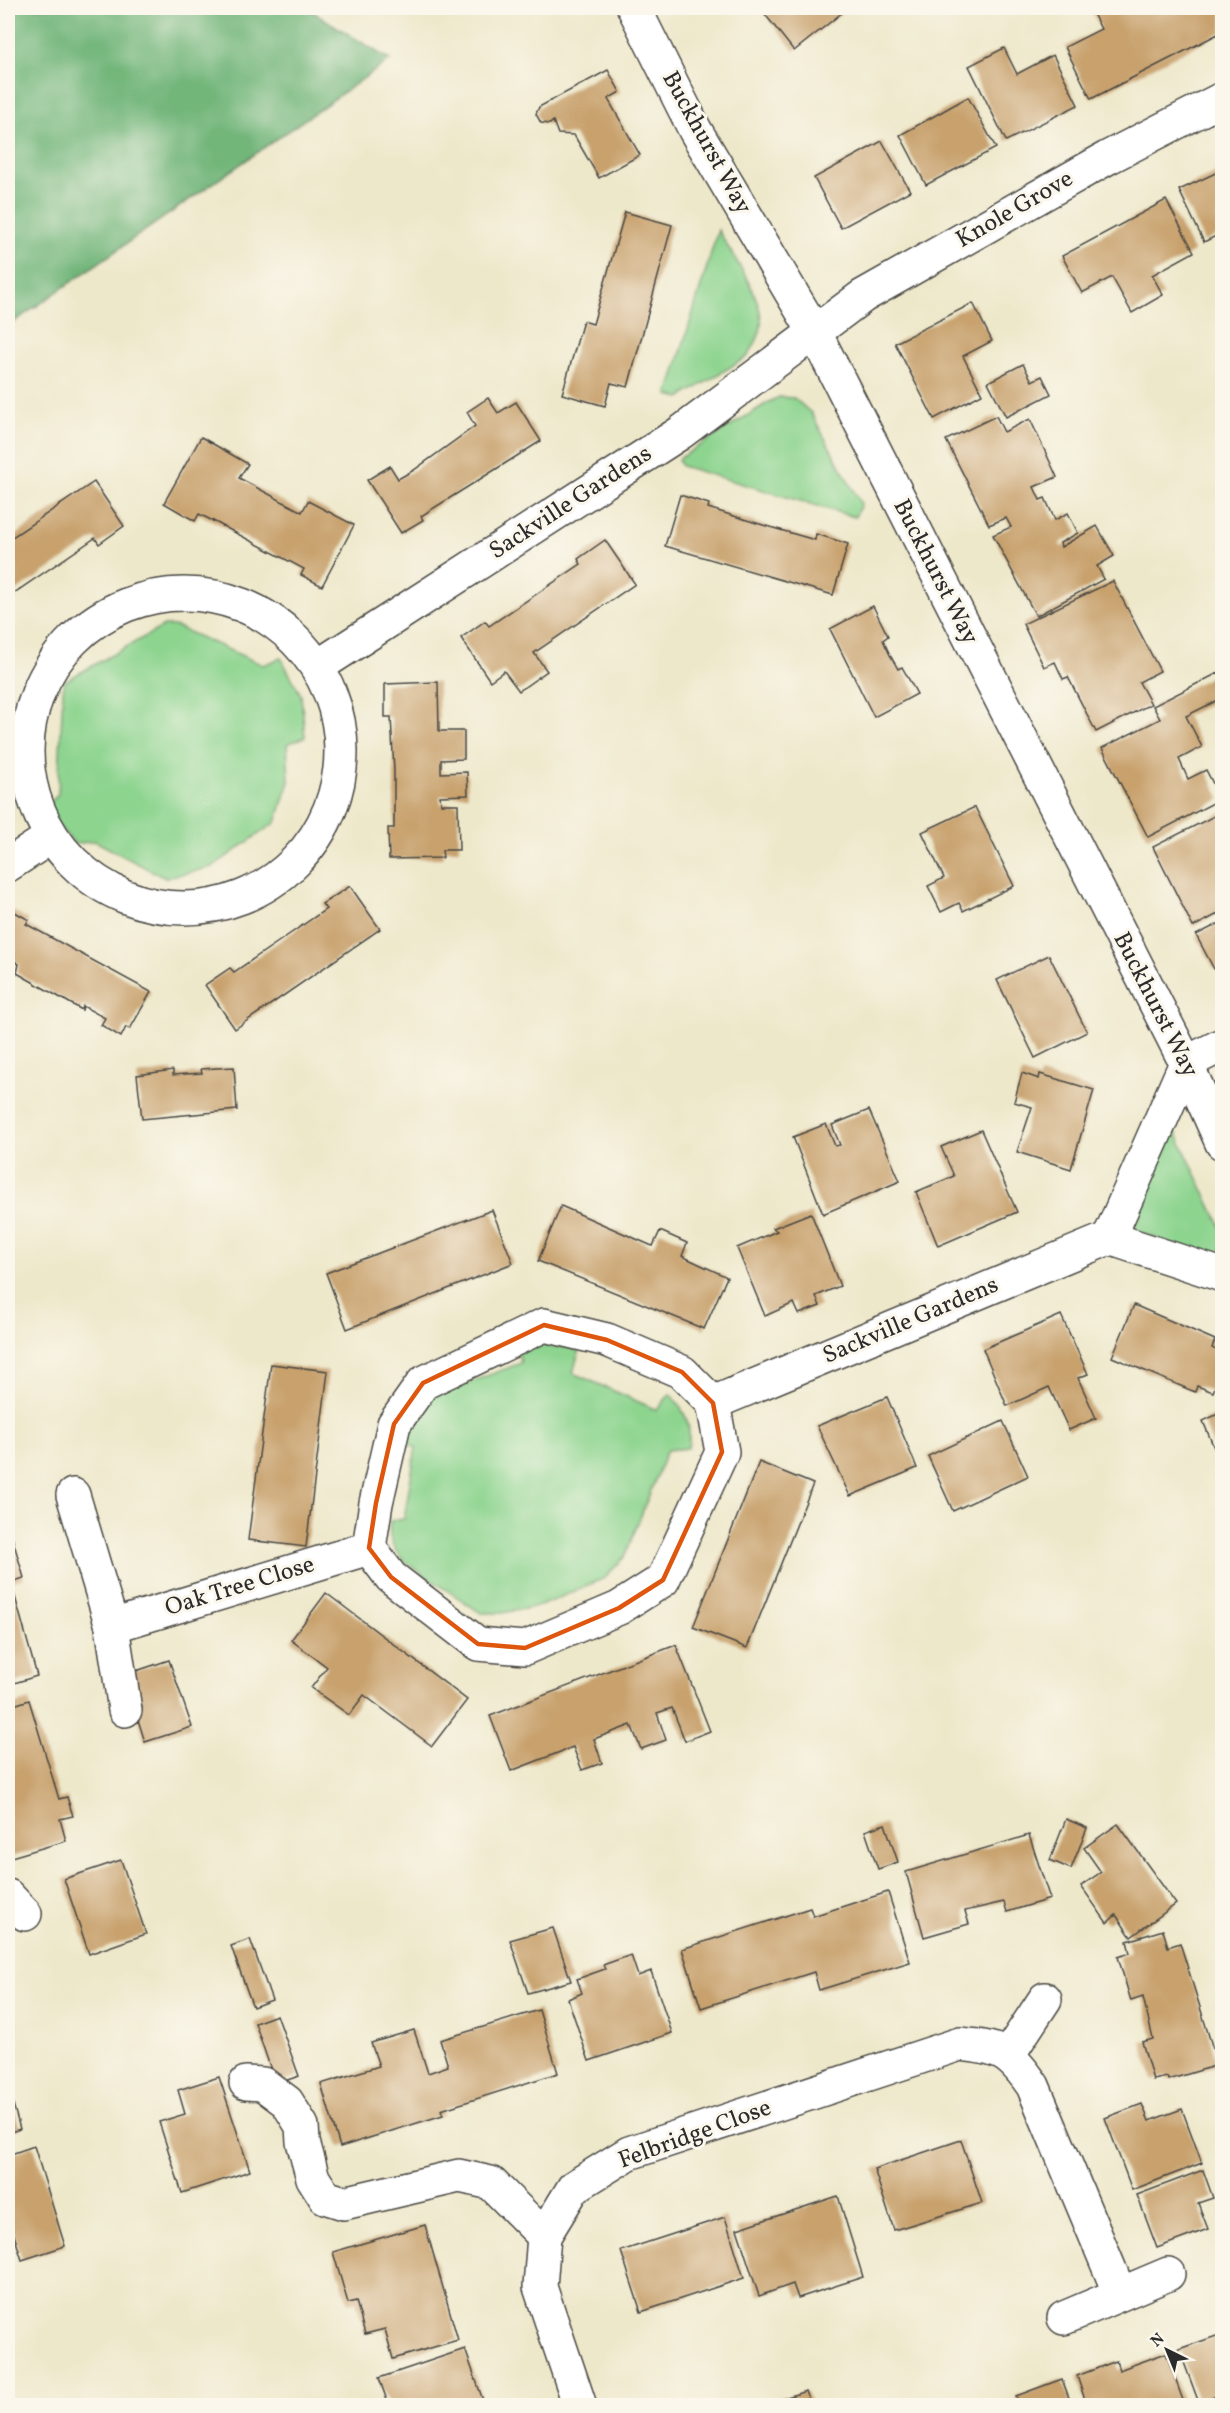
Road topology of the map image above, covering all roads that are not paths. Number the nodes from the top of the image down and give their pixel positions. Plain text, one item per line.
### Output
1 (634, 8) edge
2 (1222, 99) edge
3 (814, 331) junction
4 (320, 665) junction
5 (51, 837) junction
6 (8, 865) edge
7 (1222, 1045) edge
8 (1186, 1063) junction
9 (1222, 1143) edge
10 (1108, 1238) junction
11 (1222, 1275) edge
12 (713, 1403) junction
13 (73, 1495) dead end
14 (369, 1548) junction
15 (112, 1626) junction
16 (125, 1710) dead end
17 (1045, 1999) dead end
18 (1008, 2055) junction
19 (246, 2083) dead end
20 (544, 2236) junction
21 (1168, 2274) dead end
22 (1120, 2294) junction
23 (1064, 2318) dead end
24 (580, 2406) edge

1 - 3 street, Buckhurst Way
2 - 3 street, Knole Grove
3 - 4 street, Sackville Gardens
3 - 8 street, Buckhurst Way
4 - 5 street
4 - 5 street
5 - 6 street
7 - 8 street
8 - 9 street, Buckhurst Way
8 - 10 street
10 - 11 street
10 - 12 street, Sackville Gardens
12 - 14 street
12 - 14 street
13 - 15 street
14 - 15 street, Oak Tree Close
15 - 16 street
17 - 18 street
18 - 20 street, Felbridge Close
18 - 22 street
19 - 20 street
20 - 24 street, Felbridge Close
21 - 22 street
22 - 23 street

